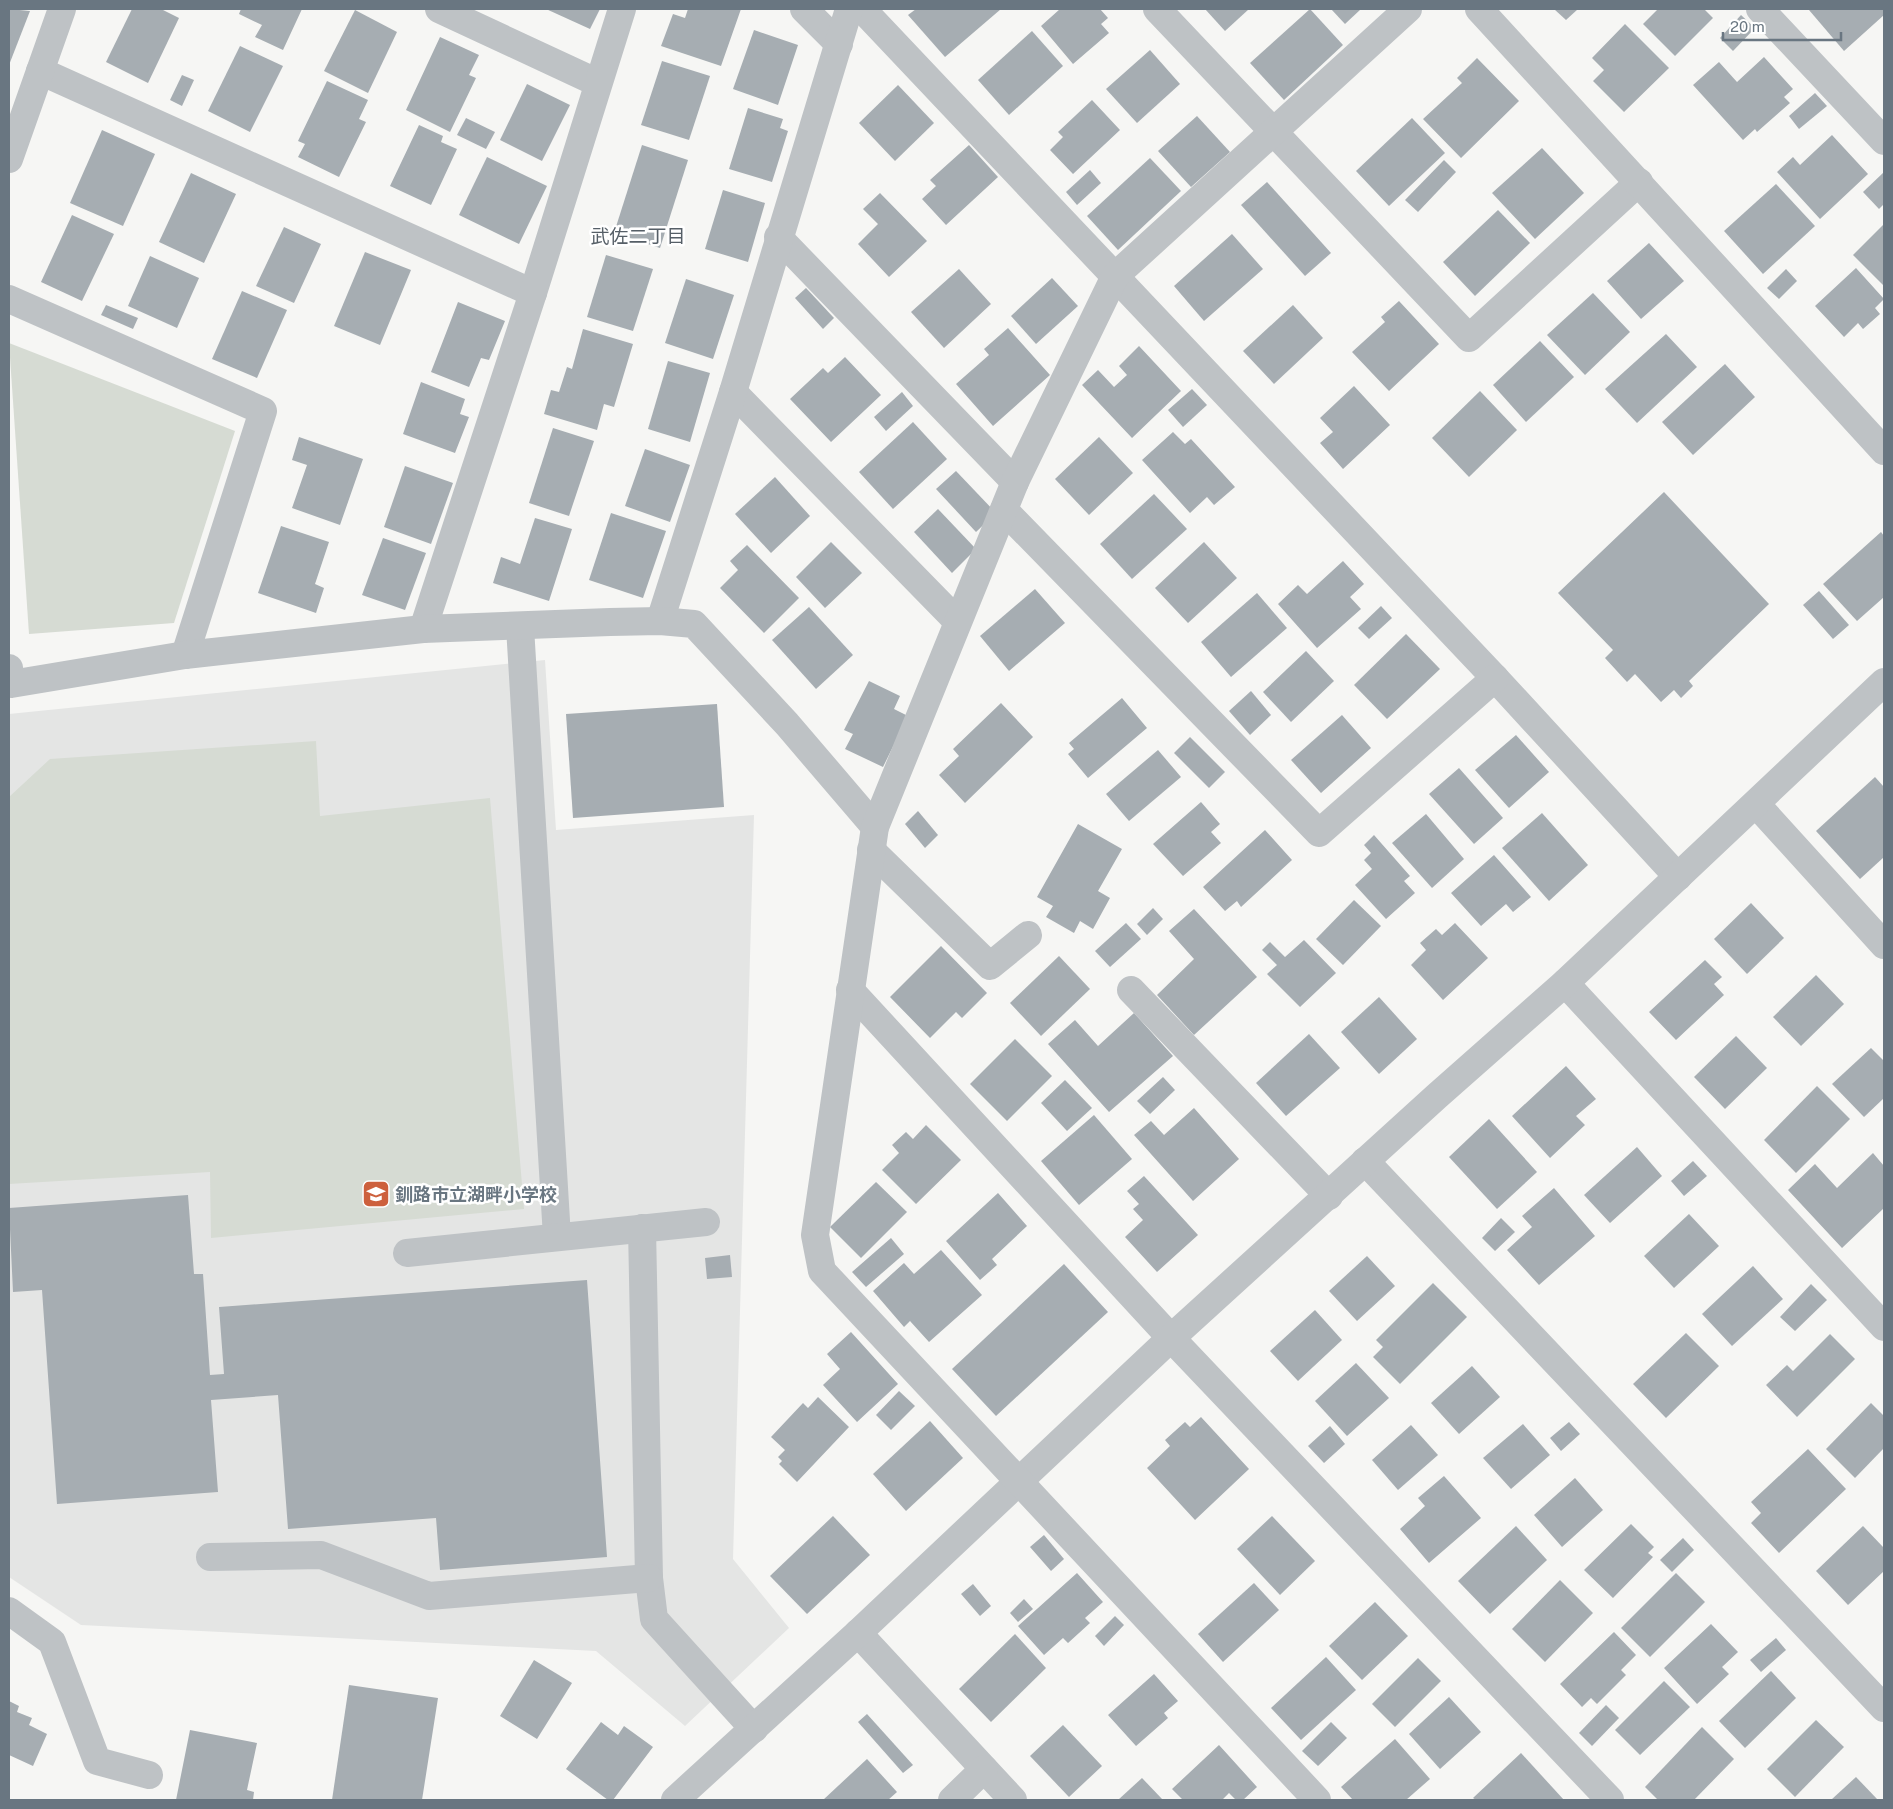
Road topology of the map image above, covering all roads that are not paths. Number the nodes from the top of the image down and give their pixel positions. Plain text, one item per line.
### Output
1 (62, 9) edge
2 (439, 9) edge
3 (622, 9) edge
4 (804, 9) edge
5 (849, 9) edge
6 (862, 9) edge
7 (1157, 9) edge
8 (1408, 9) edge
9 (1479, 9) edge
10 (1760, 9) edge
11 (839, 44) junction
12 (40, 71) junction
13 (598, 83) junction
14 (1274, 132) junction
15 (1884, 141) edge
16 (9, 159) edge
17 (1639, 182) junction
18 (778, 237) junction
19 (1115, 276) junction
20 (533, 293) junction
21 (9, 299) edge
22 (733, 392) junction
23 (1884, 451) edge
24 (1015, 482) junction
25 (1004, 510) junction
26 (660, 621) junction
27 (957, 621) junction
28 (520, 627) junction
29 (423, 630) junction
30 (185, 655) junction
31 (9, 668) edge
32 (1495, 678) junction
33 (1884, 682) edge
34 (1756, 804) junction
35 (873, 838) junction
36 (1678, 877) junction
37 (1028, 935) dead end
38 (1884, 945) edge
39 (1565, 983) junction
40 (850, 990) junction
41 (1131, 990) dead end
42 (1366, 1161) junction
43 (1329, 1196) junction
44 (706, 1222) dead end
45 (642, 1228) junction
46 (557, 1237) junction
47 (407, 1253) dead end
48 (1884, 1327) edge
49 (1171, 1338) junction
50 (1020, 1482) junction
51 (210, 1557) dead end
52 (649, 1578) junction
53 (9, 1611) edge
54 (858, 1633) junction
55 (1884, 1708) edge
56 (754, 1729) junction
57 (984, 1769) junction
58 (149, 1775) dead end
59 (675, 1800) edge
60 (952, 1800) edge
61 (1013, 1800) edge
62 (1317, 1800) edge
63 (1610, 1800) edge

1 - 12 street
2 - 13 street
3 - 13 street
4 - 11 street
5 - 11 street
6 - 19 street
7 - 14 street
8 - 14 street
9 - 17 street
10 - 15 street
11 - 18 street
12 - 16 street
12 - 20 street
13 - 20 street
14 - 17 street
14 - 19 street
17 - 23 street
18 - 22 street
18 - 24 street
19 - 24 street
19 - 32 street
20 - 29 street
21 - 30 street
22 - 26 street
22 - 27 street
24 - 25 street
25 - 27 street
25 - 32 street
26 - 28 street
26 - 35 street
27 - 35 street
28 - 29 street
28 - 46 street
29 - 30 street
30 - 31 street
32 - 36 street
33 - 34 street
34 - 36 street
34 - 38 street
35 - 37 street
35 - 40 street
36 - 39 street
39 - 42 street
39 - 48 street
40 - 49 street
40 - 50 street
41 - 43 street
42 - 43 street
42 - 55 street
43 - 49 street
44 - 45 street
45 - 46 street
45 - 52 street
46 - 47 street
49 - 50 street
49 - 63 street
50 - 54 street
50 - 62 street
51 - 52 street
52 - 56 street
53 - 58 street
54 - 56 street
54 - 57 street
56 - 59 street
57 - 60 street
57 - 61 street

